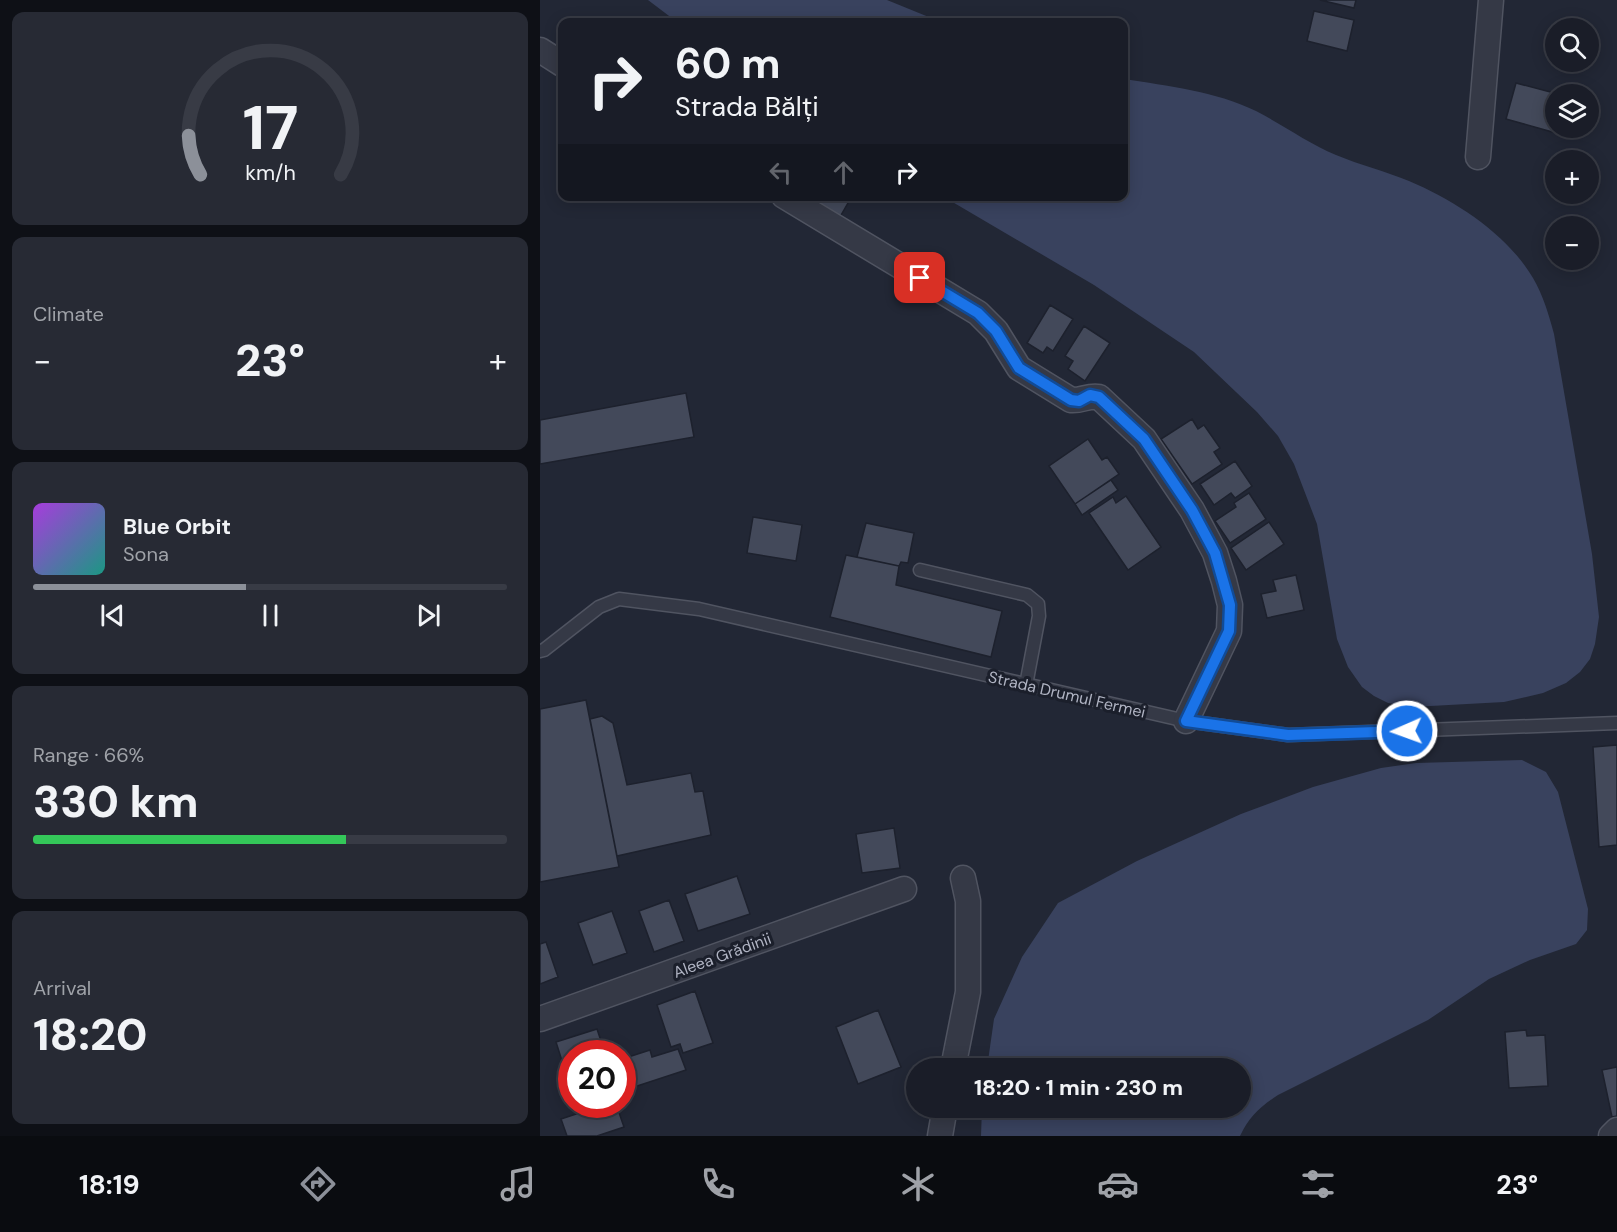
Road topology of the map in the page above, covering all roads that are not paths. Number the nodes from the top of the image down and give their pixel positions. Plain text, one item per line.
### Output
1 (1491, 0) edge
2 (540, 50) edge
3 (558, 61) edge
4 (1478, 158) dead end
5 (792, 201) edge
6 (920, 570) dead end
7 (540, 651) edge
8 (1026, 685) junction
9 (1186, 721) junction
10 (1617, 723) edge
11 (963, 878) dead end
12 (904, 889) dead end
13 (540, 1019) edge
14 (955, 1058) edge
15 (943, 1118) edge
16 (1617, 1130) edge
17 (940, 1136) edge
18 (1611, 1136) edge

1 - 4 street
2 - 3 street
5 - 9 street
6 - 8 lane
7 - 8 lane, Strada Drumul Fermei
8 - 9 lane, Strada Drumul Fermei
9 - 10 lane, Strada Drumul Fermei
11 - 14 street
12 - 13 street, Aleea Grădinii
15 - 17 street
16 - 18 street

